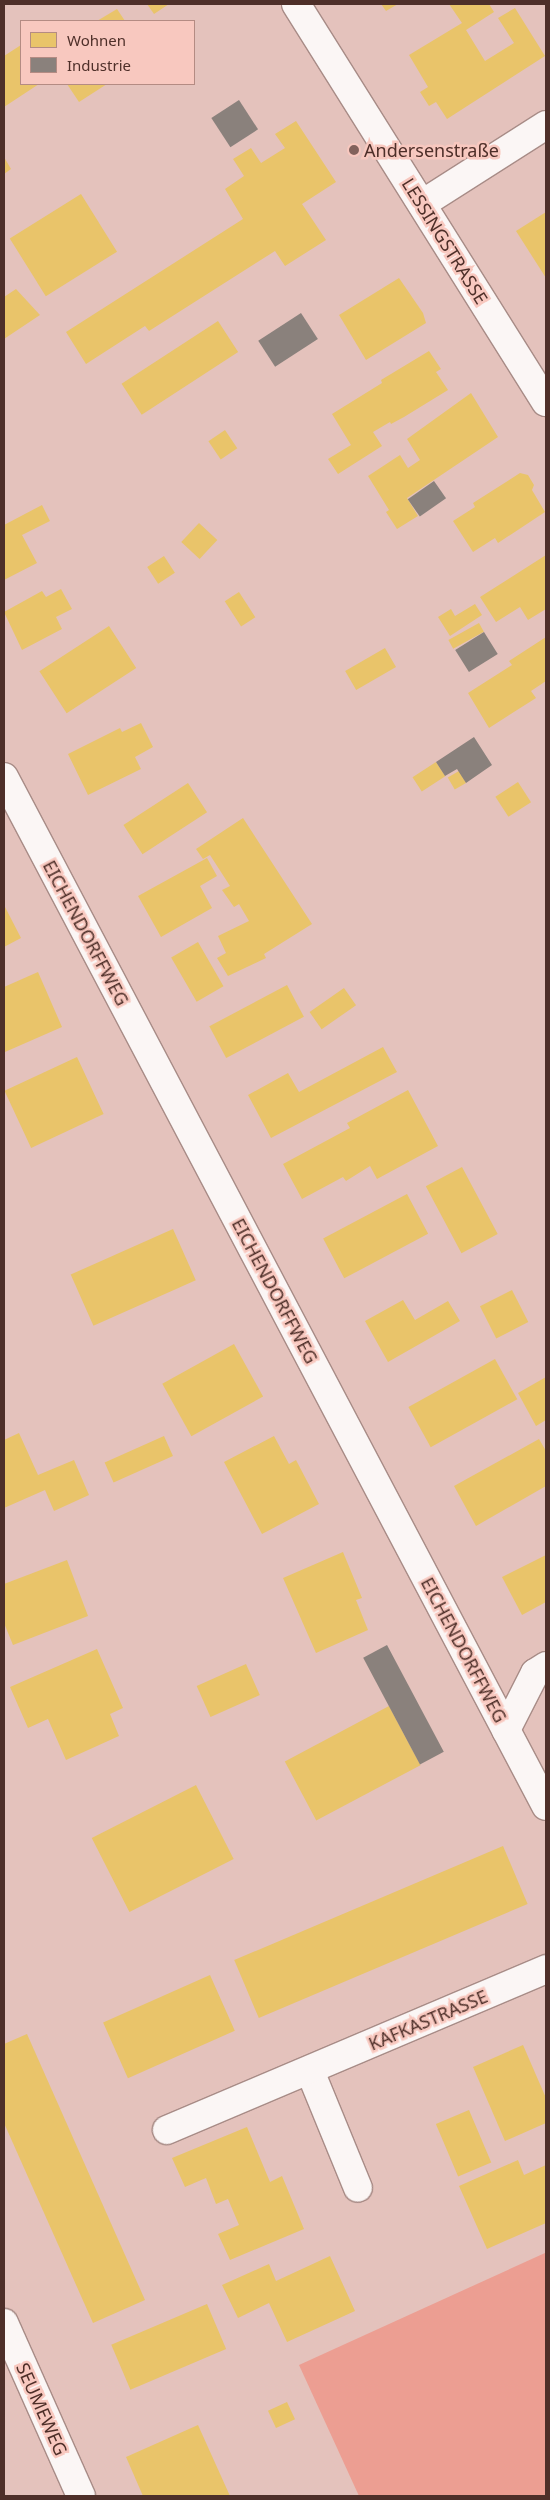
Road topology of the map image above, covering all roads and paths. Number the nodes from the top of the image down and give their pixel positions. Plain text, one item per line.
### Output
1 (296, 4) edge
2 (546, 125) edge
3 (422, 204) junction
4 (546, 402) edge
5 (4, 777) edge
6 (546, 1666) edge
7 (506, 1730) junction
8 (546, 1806) edge
9 (546, 1969) edge
10 (310, 2071) junction
11 (167, 2130) dead end
12 (358, 2188) dead end
13 (4, 2323) edge
14 (81, 2496) edge

1 - 3 street, LESSINGSTRASSE
2 - 3 street
3 - 4 street, LESSINGSTRASSE
5 - 7 street, EICHENDORFFWEG
6 - 7 street
7 - 8 street, EICHENDORFFWEG
9 - 10 street, KAFKASTRASSE
10 - 11 street, KAFKASTRASSE
10 - 12 street
13 - 14 street, SEUMEWEG

